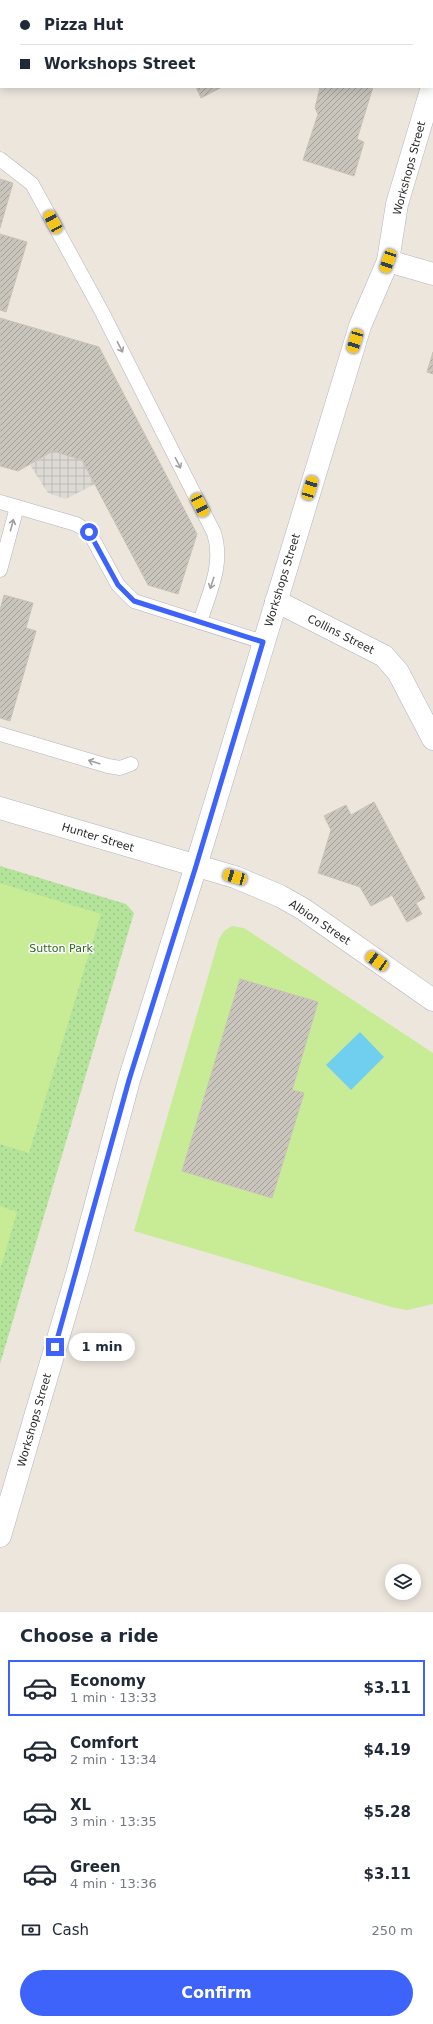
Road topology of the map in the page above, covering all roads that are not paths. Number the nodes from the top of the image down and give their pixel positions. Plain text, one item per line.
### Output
1 (432, 88) edge
2 (0, 159) edge
3 (388, 261) junction
4 (433, 274) edge
5 (0, 502) edge
6 (17, 507) junction
7 (0, 570) edge
8 (276, 601) junction
9 (200, 622) junction
10 (263, 642) junction
11 (0, 734) edge
12 (433, 739) edge
13 (131, 764) dead end
14 (0, 808) edge
15 (196, 866) junction
16 (433, 1000) edge
17 (0, 1536) edge

1 - 3 street, Workshops Street
2 -> 9 lane
3 - 4 street
3 - 8 street, Workshops Street
5 - 6 lane
7 -> 6 lane
6 - 9 lane
8 - 10 street, Workshops Street
8 - 12 street, Collins Street
9 - 10 lane
10 - 15 street, Workshops Street
13 -> 11 lane
14 - 15 street, Hunter Street
15 - 16 street, Albion Street
15 - 17 street, Workshops Street

